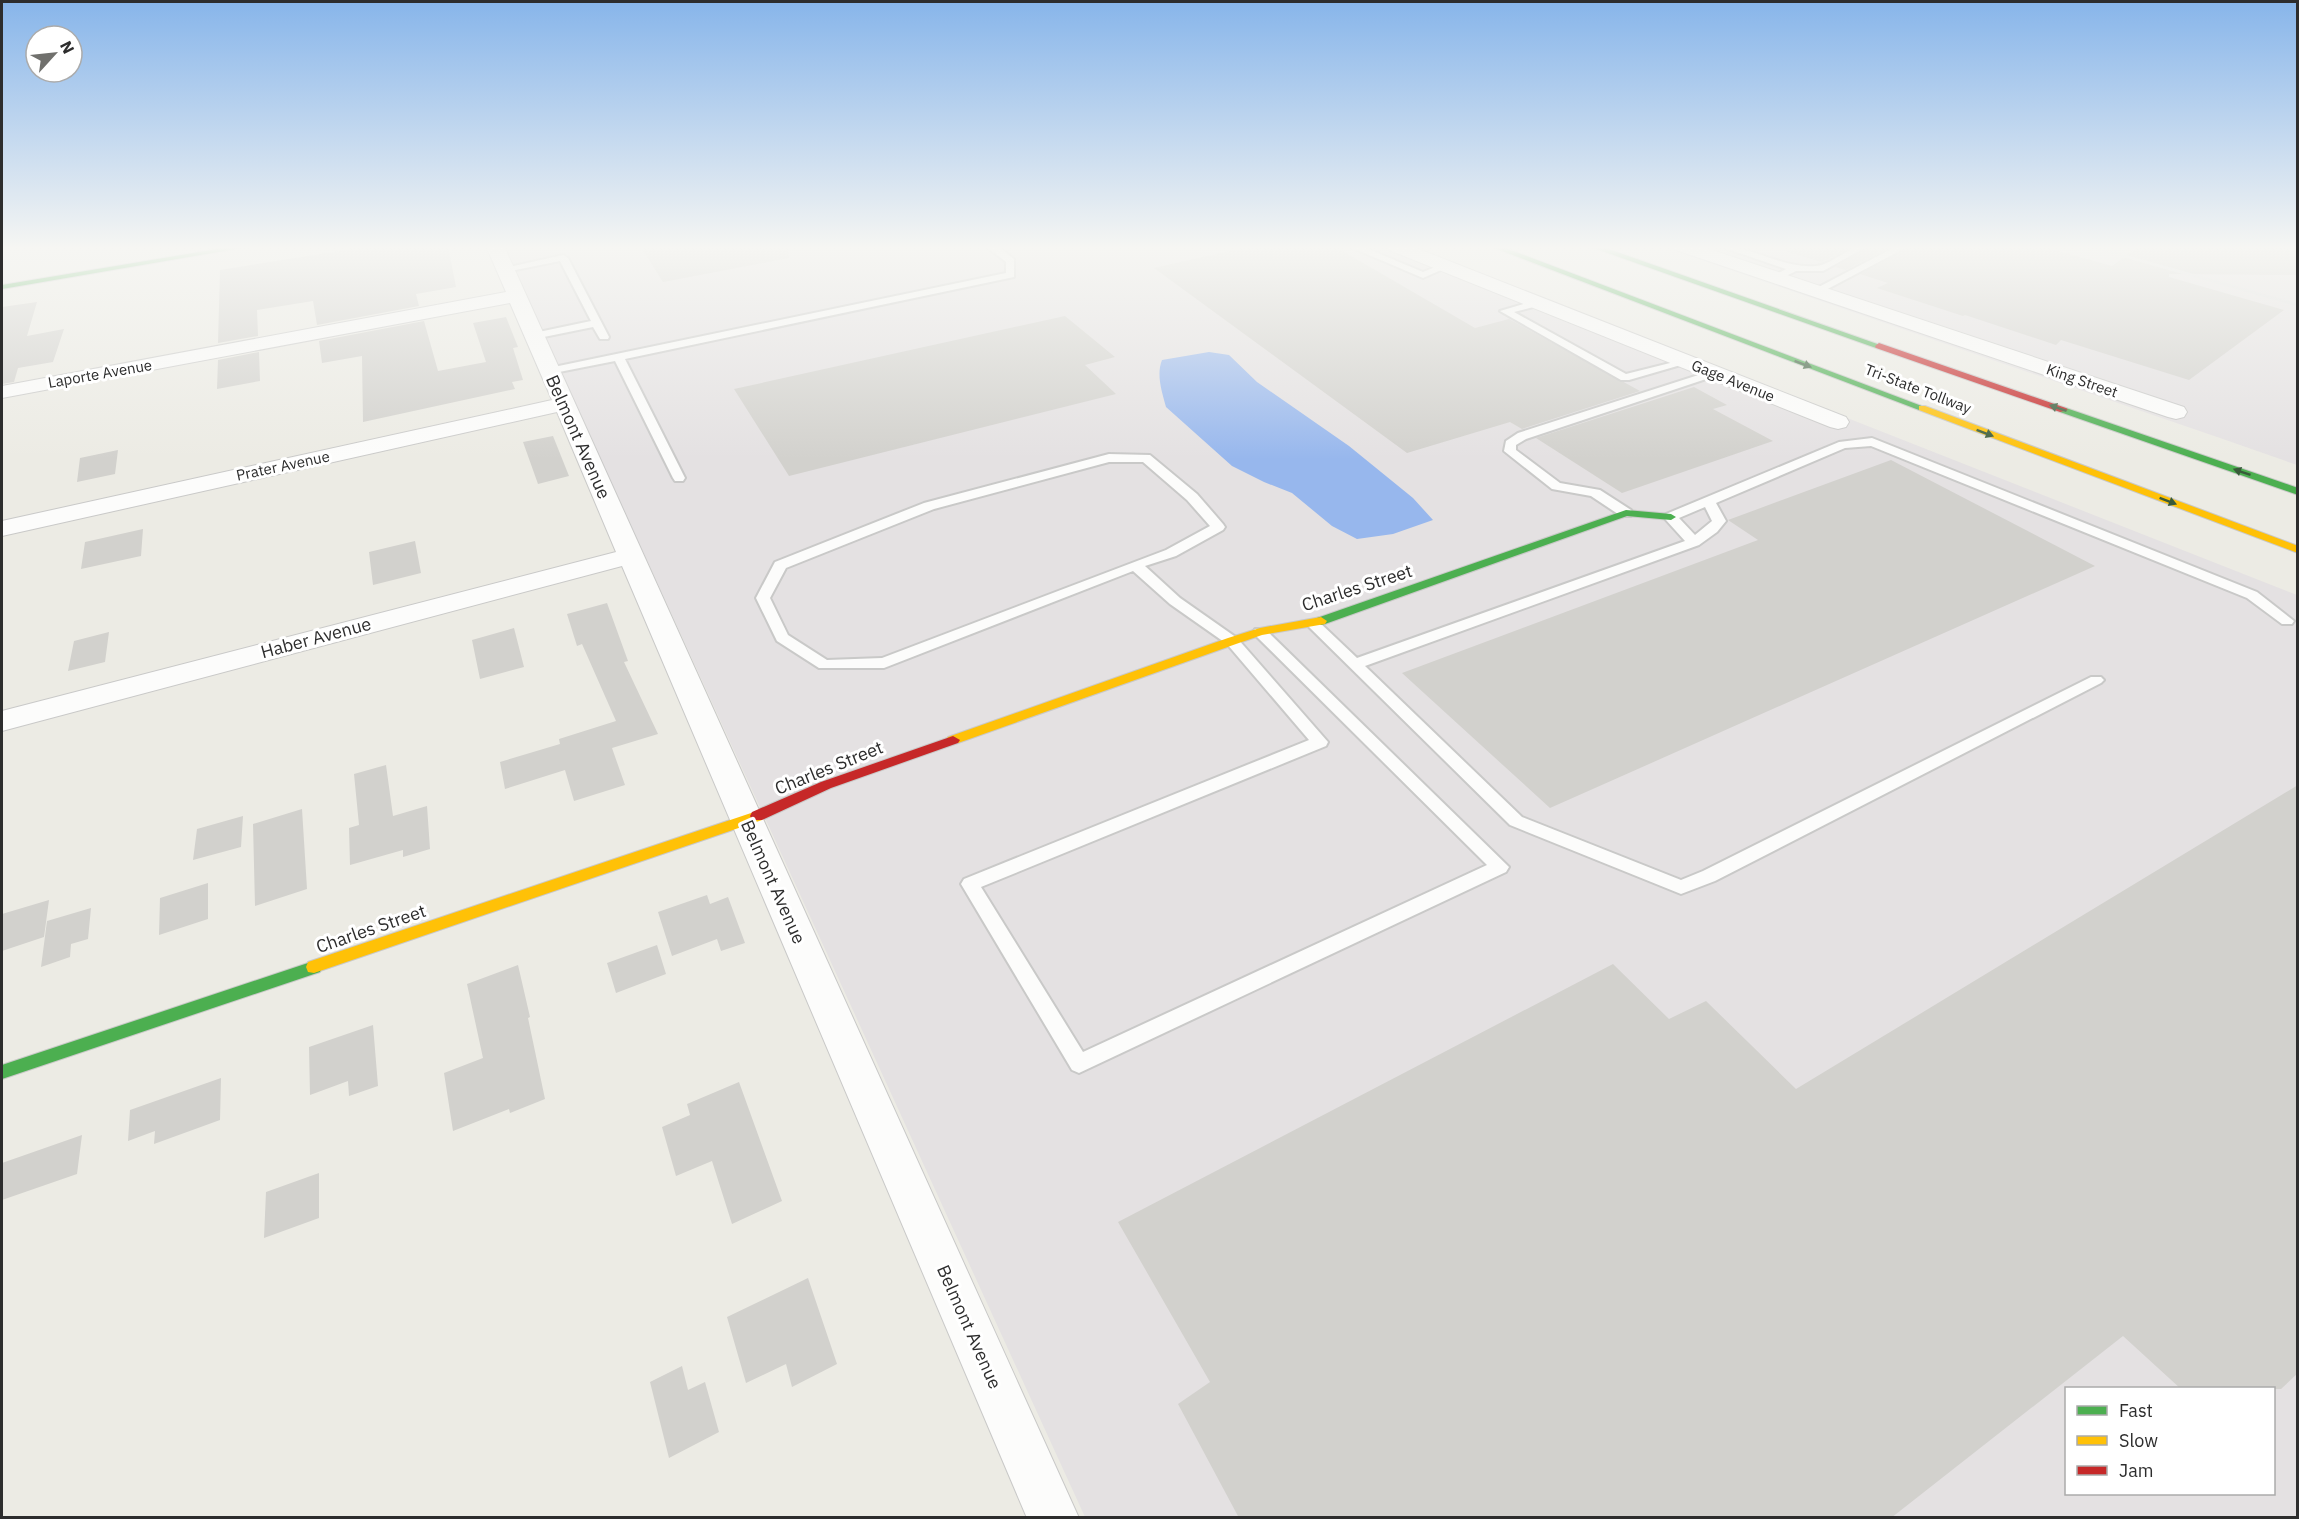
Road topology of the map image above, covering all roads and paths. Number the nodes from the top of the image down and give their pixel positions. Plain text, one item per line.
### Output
1 (405, 317) edge
2 (526, 317) edge
3 (593, 317) edge
4 (808, 317) edge
5 (1516, 317) edge
6 (1572, 317) edge
7 (1681, 317) edge
8 (1795, 317) edge
9 (1893, 317) edge
10 (596, 322) junction
11 (534, 336) junction
12 (604, 337) dead end
13 (618, 356) junction
14 (1686, 362) junction
15 (549, 370) junction
16 (1714, 373) junction
17 (2, 392) edge
18 (564, 404) junction
19 (2176, 412) dead end
20 (1838, 422) dead end
21 (680, 478) dead end
22 (2298, 492) edge
23 (1708, 502) junction
24 (1626, 513) junction
25 (1671, 517) junction
26 (2, 529) edge
27 (1694, 542) junction
28 (2298, 550) edge
29 (630, 556) junction
30 (1135, 565) junction
31 (2287, 621) dead end
32 (1313, 624) junction
33 (1260, 632) junction
34 (1232, 641) junction
35 (1356, 663) junction
36 (2096, 680) dead end
37 (2, 721) edge
38 (747, 821) junction
39 (2, 1072) edge
40 (1053, 1518) edge

1 - 17 street, Laporte Avenue
2 - 11 street, Belmont Avenue
3 - 10 lane
4 - 13 lane
5 - 14 lane
6 - 14 street, Gage Avenue
7 -> 28 main road, Tri-State Tollway
22 -> 8 main road, Tri-State Tollway
9 - 19 street, King Street
10 - 11 lane
10 - 12 lane
11 - 15 street, Belmont Avenue
13 - 15 lane
13 - 21 lane
14 - 16 street, Gage Avenue
15 - 18 street, Belmont Avenue
16 - 20 street, Gage Avenue
16 - 24 lane
18 - 26 street, Prater Avenue
18 - 29 street, Belmont Avenue
23 - 25 lane
23 - 27 lane
23 - 31 lane
24 - 25 main road, Charles Street
24 - 32 main road, Charles Street
25 - 27 lane
27 - 35 lane
29 - 37 street, Haber Avenue
29 - 38 street, Belmont Avenue
30 - 30 lane
30 - 34 lane
32 - 33 main road, Charles Street
32 - 35 lane
33 - 34 main road, Charles Street
33 - 34 lane
34 - 38 main road, Charles Street
35 - 36 lane
38 - 39 main road, Charles Street
38 - 40 street, Belmont Avenue

